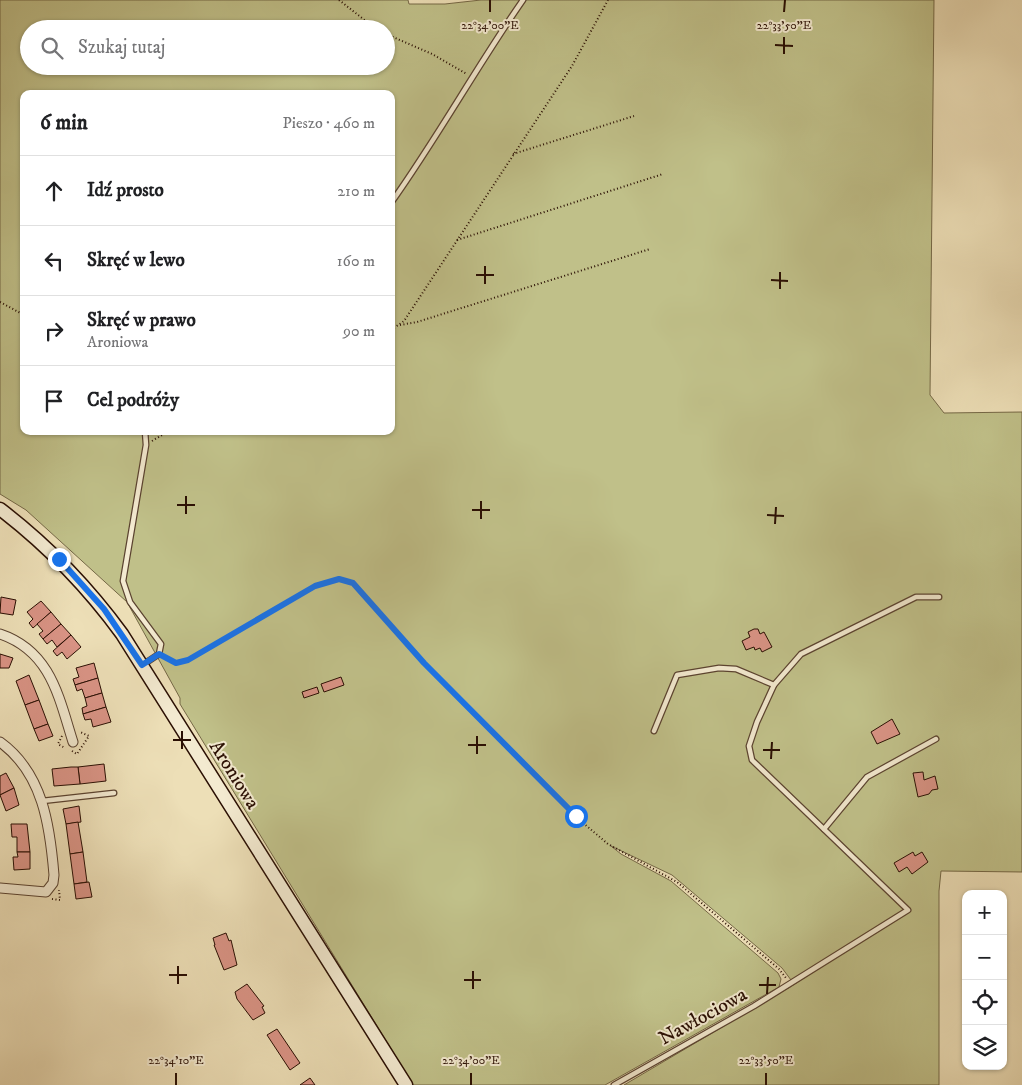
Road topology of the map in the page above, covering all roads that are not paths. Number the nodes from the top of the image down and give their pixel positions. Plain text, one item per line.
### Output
1 (523, 0) edge
2 (395, 197) edge
3 (145, 435) edge
4 (2, 513) edge
5 (939, 597) dead end
6 (0, 634) edge
7 (142, 665) junction
8 (774, 685) junction
9 (654, 731) dead end
10 (936, 739) dead end
11 (0, 742) edge
12 (73, 742) dead end
13 (114, 793) dead end
14 (42, 801) junction
15 (824, 830) junction
16 (0, 888) edge
17 (406, 1085) edge
18 (614, 1085) edge

1 - 2 lane
3 - 7 lane
4 - 7 street, Aroniowa
5 - 8 lane
6 - 12 street
7 - 17 street, Aroniowa
8 - 9 lane
8 - 15 lane
10 - 15 lane
11 - 14 street
13 - 14 lane
14 - 16 street
15 - 18 lane, Nawłociowa

